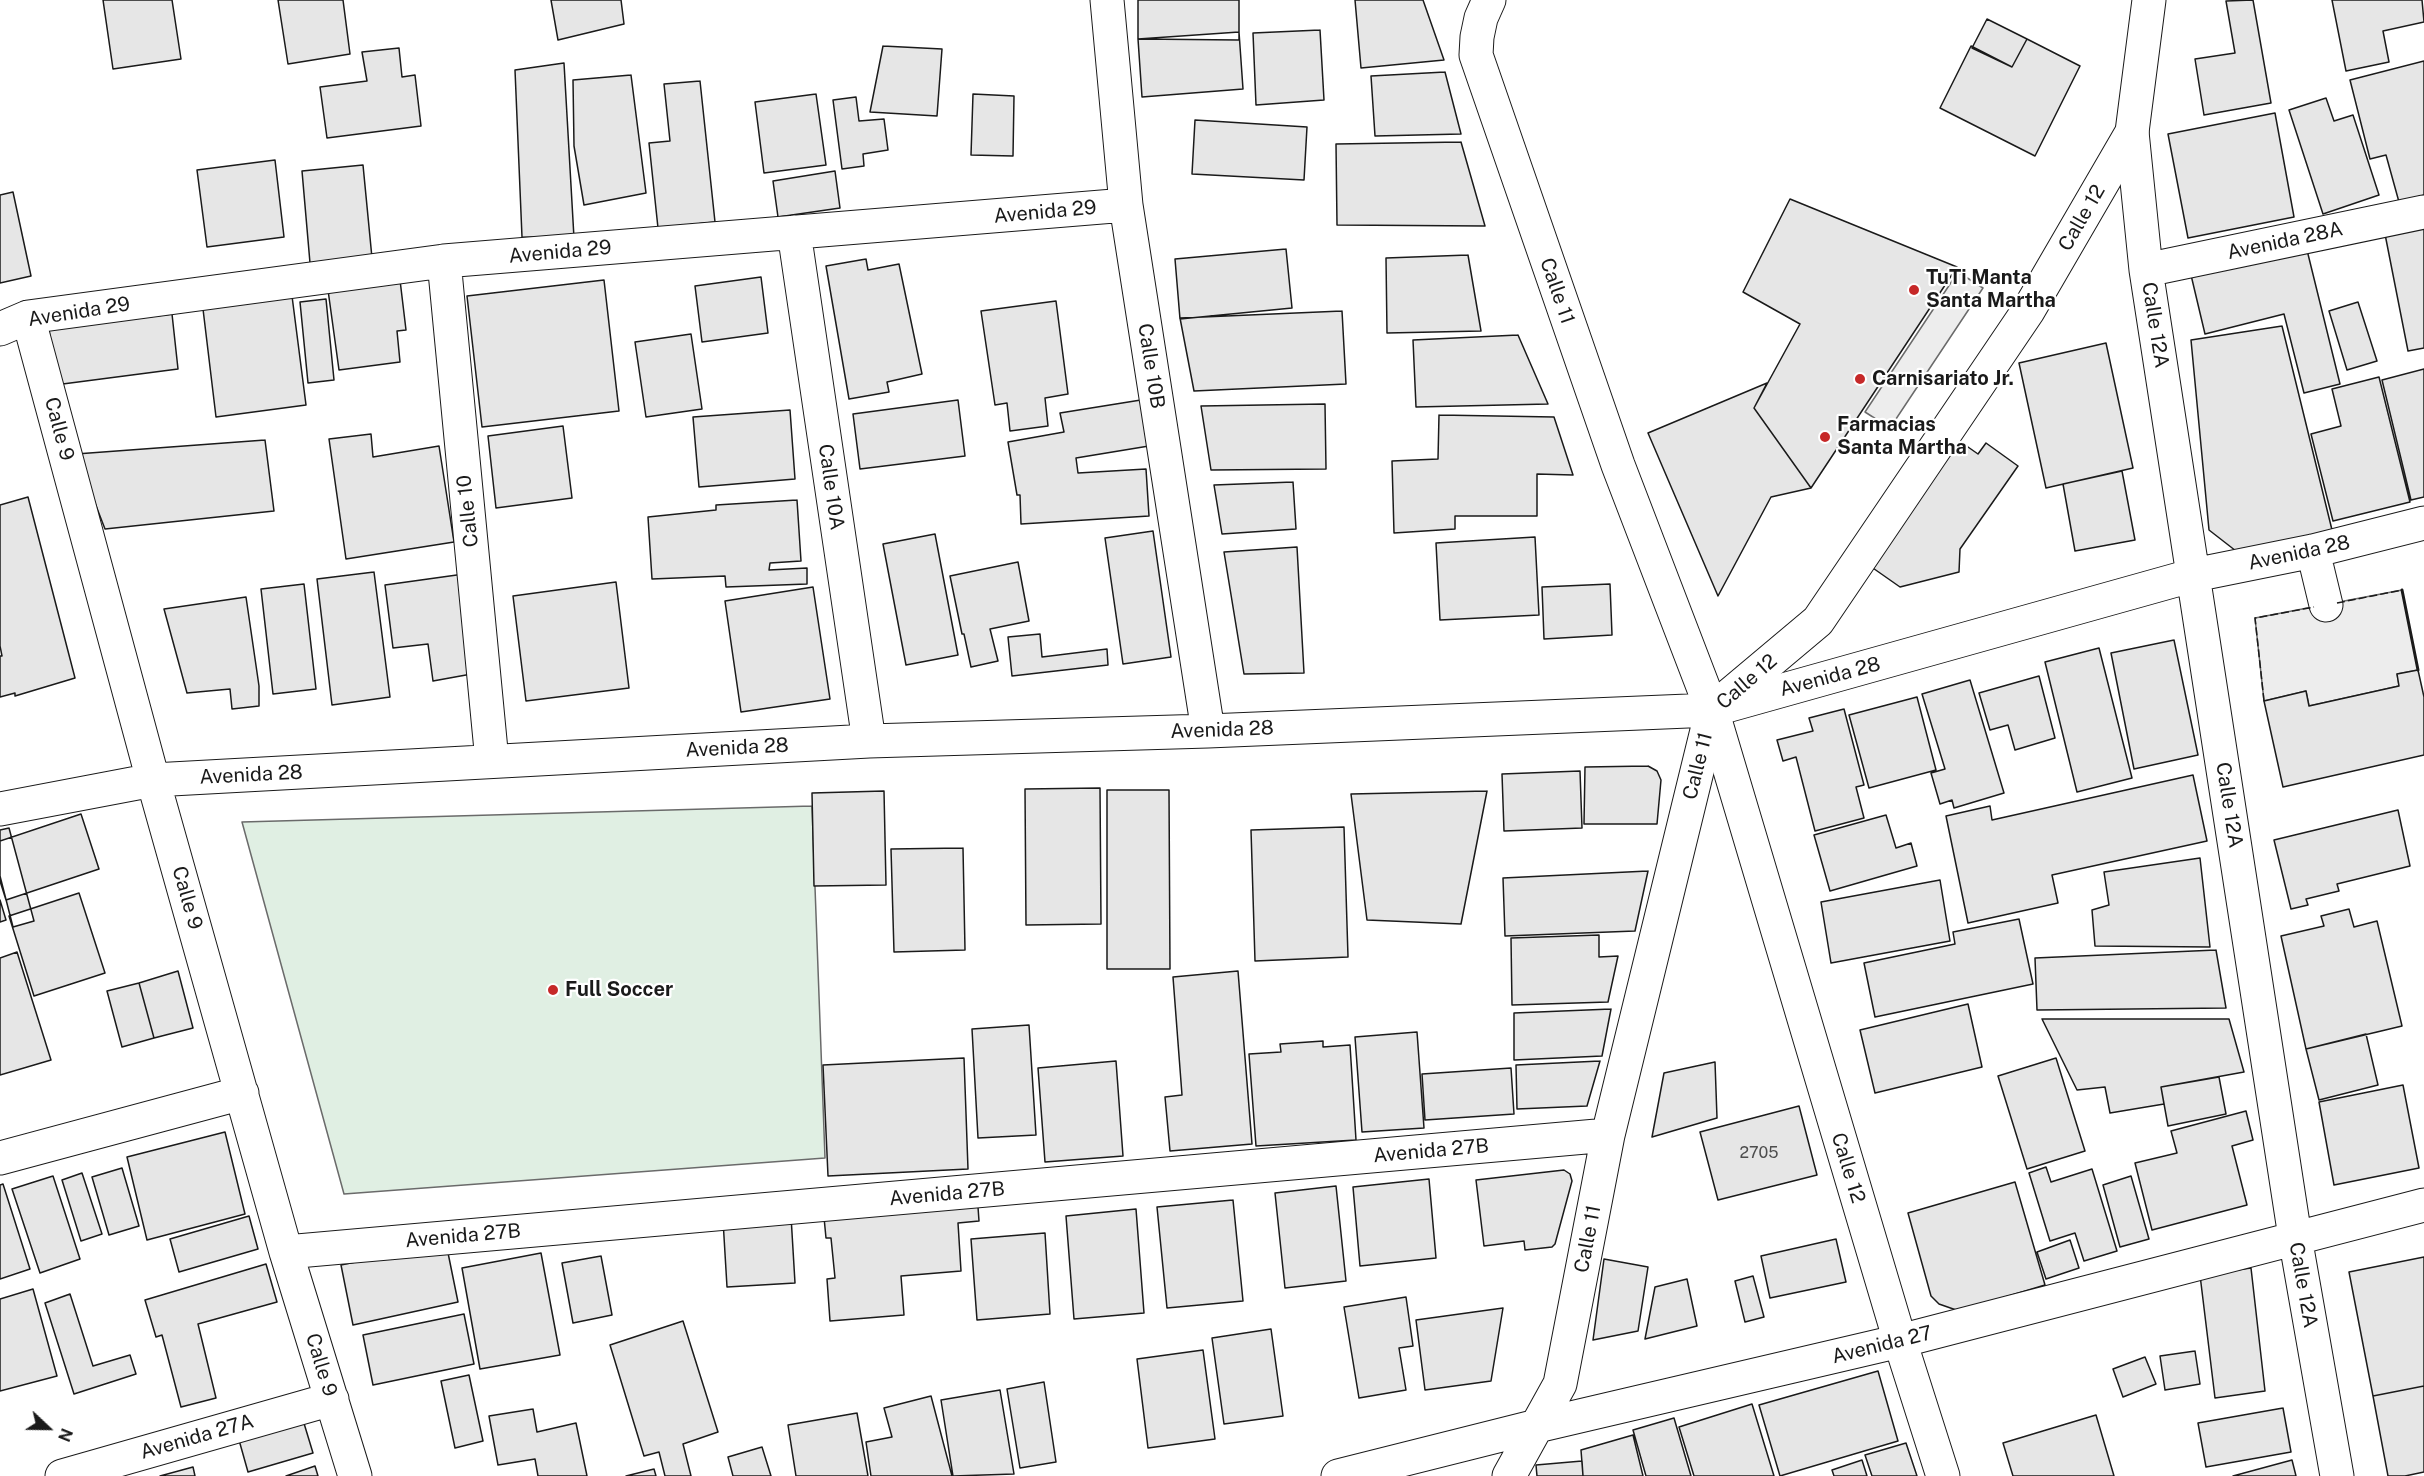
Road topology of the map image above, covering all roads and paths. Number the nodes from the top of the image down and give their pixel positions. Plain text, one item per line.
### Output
1 (1107, 0) edge
2 (1489, 0) edge
3 (2149, 0) edge
4 (2132, 132) junction
5 (1126, 205) junction
6 (2424, 212) edge
7 (794, 232) junction
8 (444, 261) junction
9 (2146, 270) junction
10 (14, 323) edge
11 (2424, 523) edge
12 (2313, 551) junction
13 (2194, 575) junction
14 (2326, 605) dead end
15 (1712, 710) junction
16 (1208, 731) junction
17 (869, 741) junction
18 (492, 762) junction
19 (153, 780) junction
20 (0, 809) edge
21 (242, 1093) junction
22 (1608, 1136) junction
23 (0, 1158) edge
24 (2424, 1205) edge
25 (2295, 1237) junction
26 (286, 1252) junction
27 (1900, 1341) junction
28 (332, 1399) junction
29 (1537, 1426) junction
30 (62, 1476) edge
31 (356, 1476) edge
32 (1338, 1476) edge
33 (1509, 1476) edge
34 (1943, 1476) edge
35 (2337, 1476) edge

1 - 5 street, Calle 10B
2 - 15 street, Calle 11
3 - 4 street, Calle 12
4 - 9 street, Calle 12A
4 - 15 street, Calle 12
5 - 7 street, Avenida 29
5 - 16 street, Calle 10B
6 - 9 street, Avenida 28A
7 - 8 street, Avenida 29
7 - 17 street, Calle 10A
8 - 10 street, Avenida 29
8 - 18 street, Calle 10
9 - 13 street, Calle 12A
10 - 19 street, Calle 9
11 - 12 street, Avenida 28
12 - 13 street, Avenida 28
12 - 14 street
13 - 15 street, Avenida 28
13 - 25 street, Calle 12A
15 - 16 street, Avenida 28
15 - 22 street, Calle 11
15 - 27 street, Calle 12
16 - 17 street, Avenida 28
17 - 18 street, Avenida 28
18 - 19 street, Avenida 28
19 - 20 street, Avenida 28
19 - 21 street, Calle 9
21 - 23 street
21 - 26 street, Calle 9
22 - 26 street, Avenida 27B
22 - 29 street, Calle 11
24 - 25 street, Avenida 27
25 - 27 street, Avenida 27
25 - 35 street, Calle 12A
26 - 28 street, Calle 9
27 - 29 street, Avenida 27
27 - 34 street, Calle 12
28 - 30 street, Avenida 27A
28 - 31 street, Calle 9
29 - 32 street, Avenida 27
29 - 33 street, Calle 11

